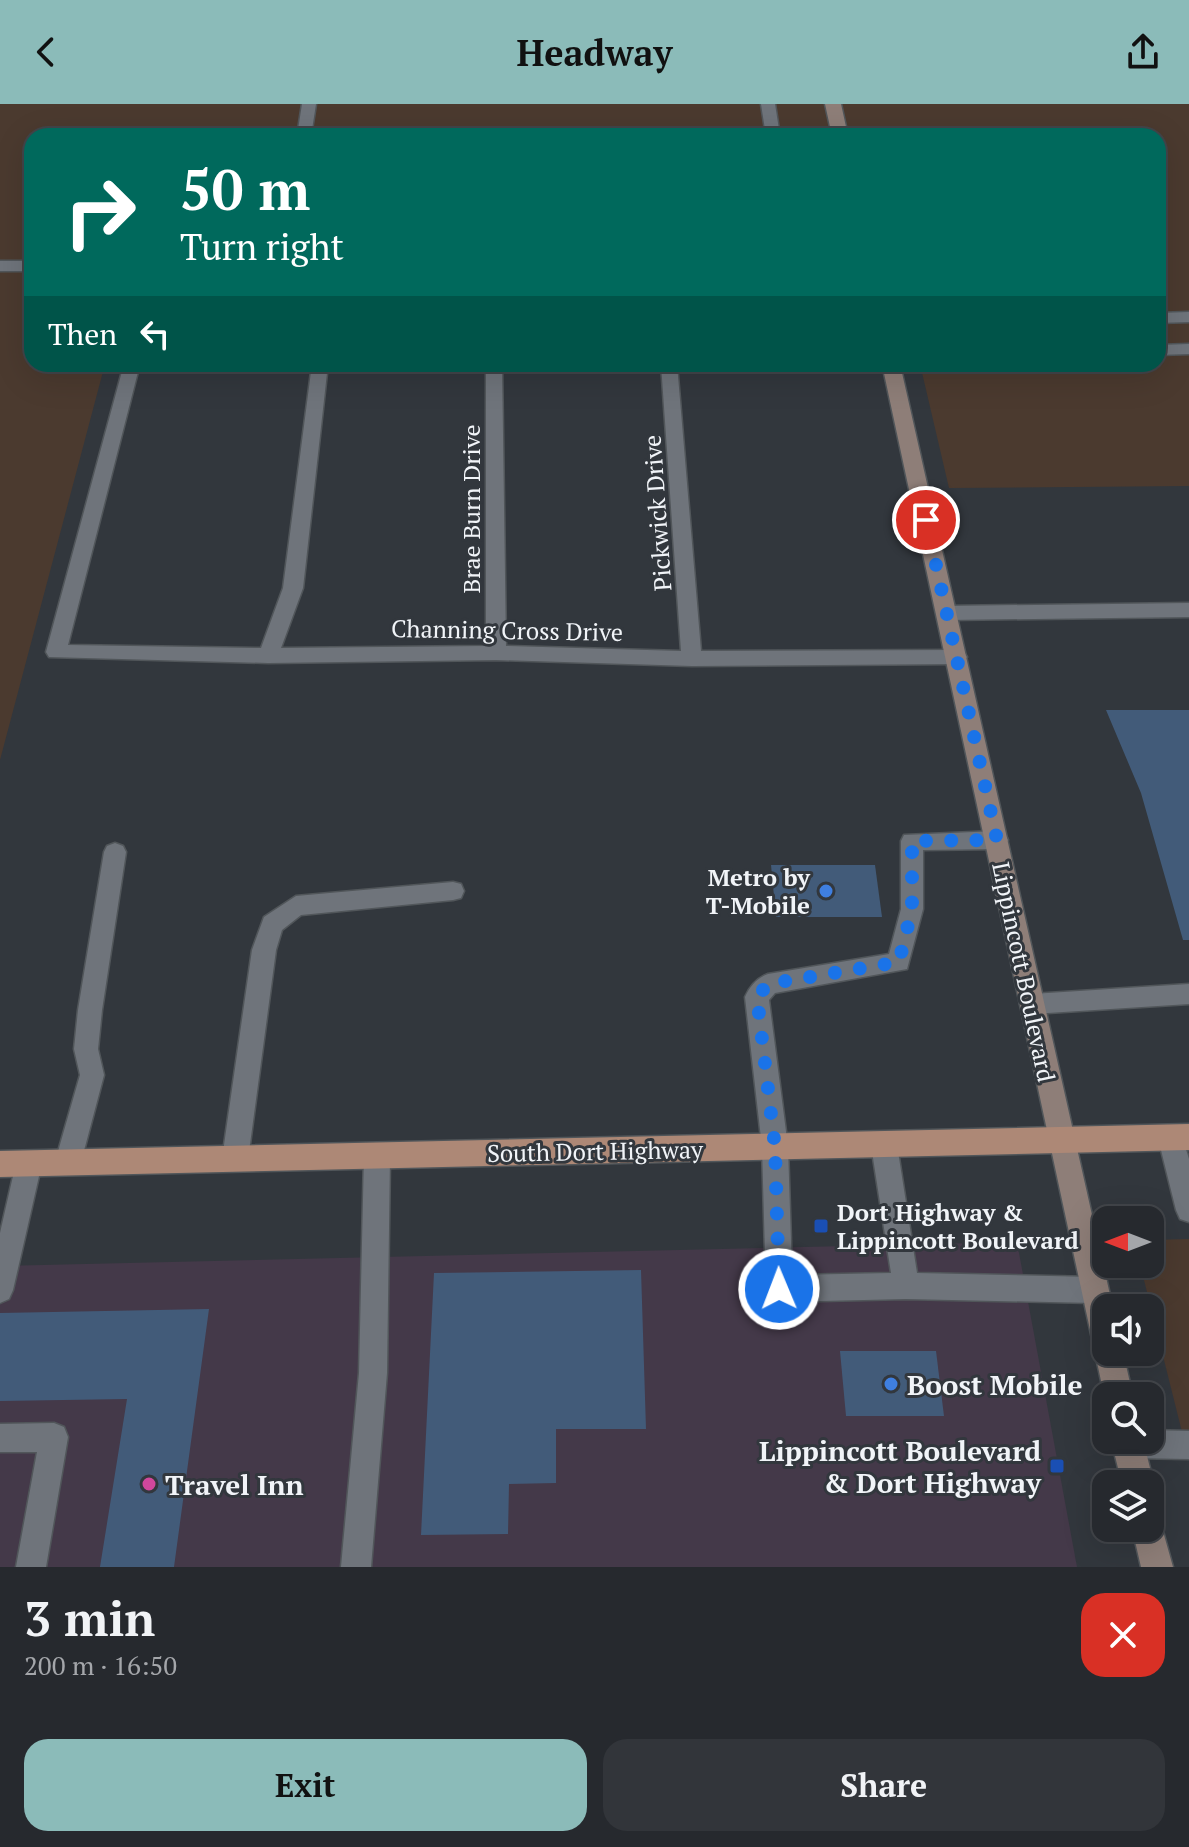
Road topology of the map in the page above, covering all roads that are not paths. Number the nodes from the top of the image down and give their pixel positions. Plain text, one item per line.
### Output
1 (309, 104) edge
2 (768, 104) edge
3 (833, 104) edge
4 (305, 128) edge
5 (772, 128) edge
6 (838, 128) edge
7 (0, 266) edge
8 (24, 266) edge
9 (1189, 317) edge
10 (1166, 318) edge
11 (1189, 349) edge
12 (1166, 350) edge
13 (130, 372) edge
14 (319, 372) edge
15 (494, 372) edge
16 (670, 372) edge
17 (893, 372) edge
18 (1189, 610) edge
19 (947, 613) junction
20 (496, 653) junction
21 (268, 656) junction
22 (957, 657) junction
23 (692, 659) junction
24 (997, 840) junction
25 (115, 852) dead end
26 (453, 891) dead end
27 (1189, 994) edge
28 (1032, 1004) junction
29 (1180, 1138) edge
30 (1060, 1141) junction
31 (884, 1145) junction
32 (775, 1147) junction
33 (377, 1156) junction
34 (235, 1159) junction
35 (68, 1162) junction
36 (29, 1163) junction
37 (0, 1164) edge
38 (1189, 1210) edge
39 (906, 1286) junction
40 (0, 1290) edge
41 (1094, 1290) junction
42 (1095, 1294) edge
43 (0, 1438) edge
44 (1164, 1444) edge
45 (1189, 1445) edge
46 (1151, 1542) edge
47 (31, 1567) edge
48 (356, 1567) edge
49 (1157, 1567) edge

1 - 4 lane
2 - 5 lane
3 - 6 street
7 - 8 lane
9 - 10 lane
11 - 12 lane
13 - 21 lane, Channing Cross Drive
14 - 21 lane
15 - 20 lane, Brae Burn Drive
16 - 23 lane, Pickwick Drive
17 - 19 street, Lippincott Boulevard
18 - 19 lane
19 - 22 street, Lippincott Boulevard
20 - 21 lane, Channing Cross Drive
20 - 23 lane, Channing Cross Drive
22 - 23 lane, Channing Cross Drive
22 - 24 street, Lippincott Boulevard
24 - 28 street, Lippincott Boulevard
24 - 32 lane
25 - 35 lane
26 - 34 lane
27 - 28 lane
28 - 30 street, Lippincott Boulevard
29 - 30 main road, South Dort Highway
29 - 38 lane
30 - 31 main road, South Dort Highway
30 - 41 street, Lippincott Boulevard
31 - 32 main road, South Dort Highway
31 - 39 lane
32 - 33 main road, South Dort Highway
32 - 39 lane
33 - 34 main road, South Dort Highway
33 - 48 lane
34 - 35 main road, South Dort Highway
35 - 36 main road, South Dort Highway
36 - 37 main road, South Dort Highway
36 - 40 lane
39 - 41 lane
41 - 42 street, Lippincott Boulevard
43 - 47 lane
44 - 45 lane
46 - 49 street

